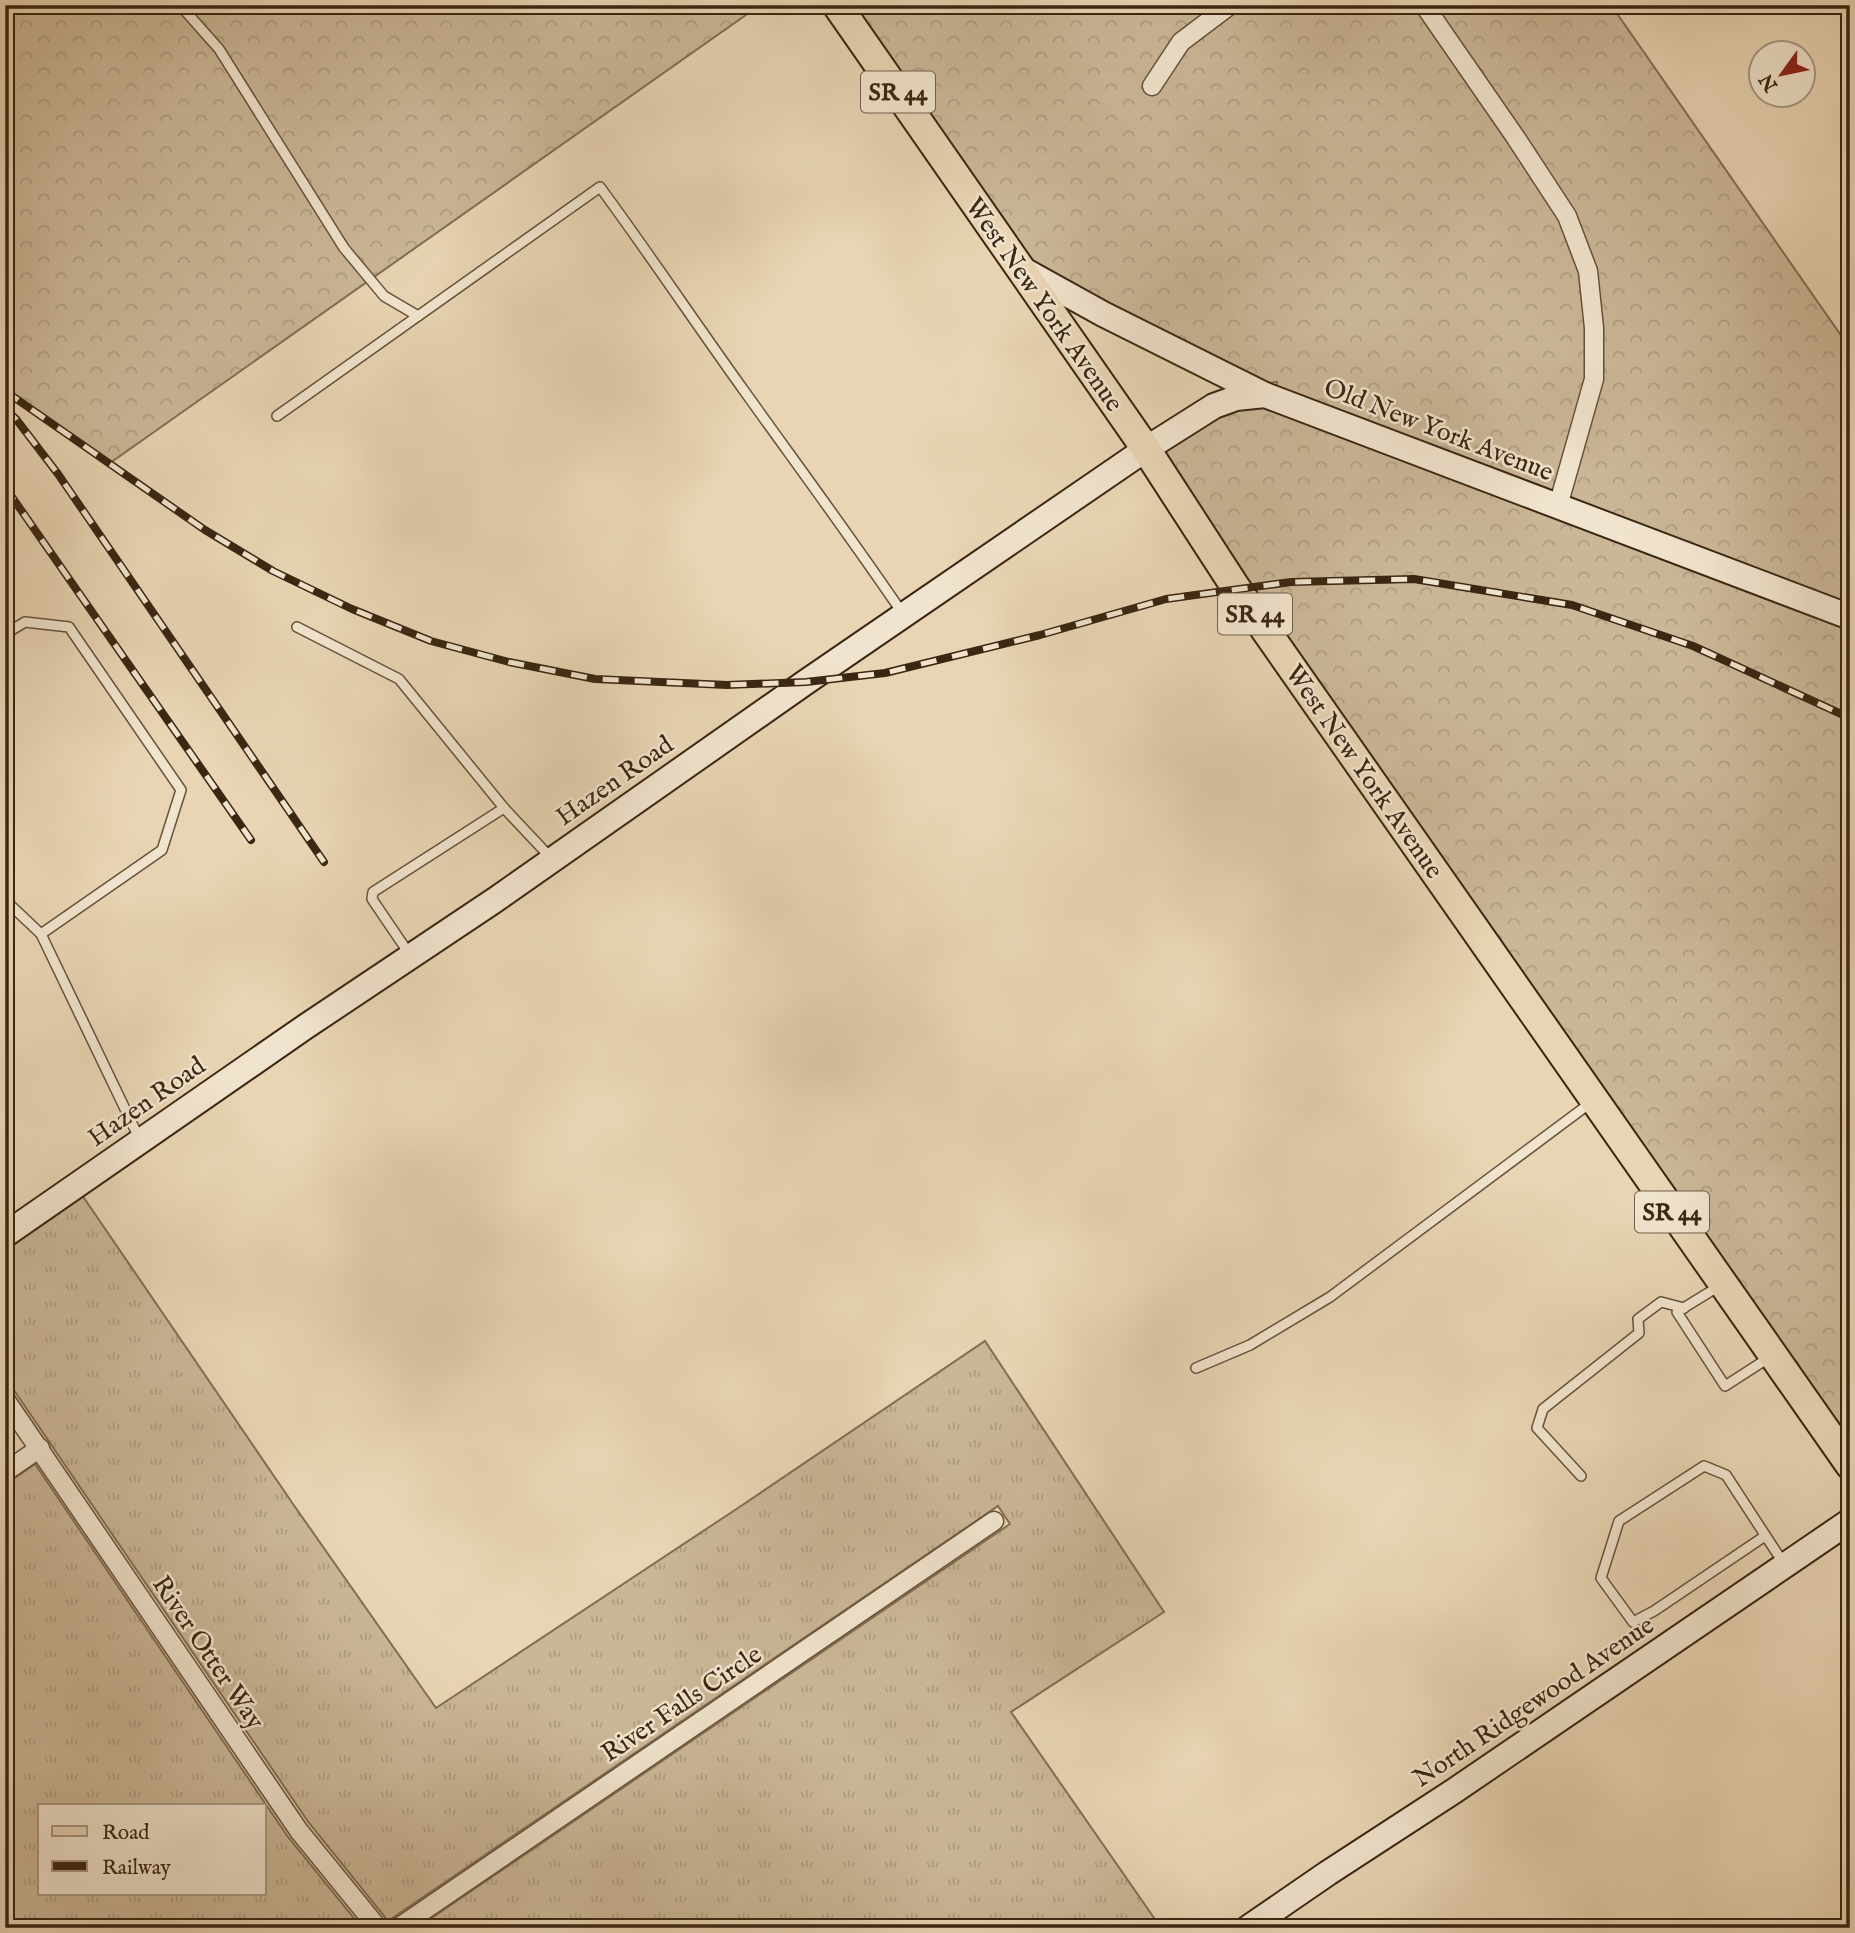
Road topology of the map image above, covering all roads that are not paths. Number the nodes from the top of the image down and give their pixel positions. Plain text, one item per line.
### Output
1 (180, 5) edge
2 (837, 5) edge
3 (1230, 5) edge
4 (1424, 5) edge
5 (1152, 86) dead end
6 (1020, 268) junction
7 (418, 316) junction
8 (1265, 395) junction
9 (277, 416) dead end
10 (1146, 449) junction
11 (1558, 506) junction
12 (904, 616) junction
13 (1850, 617) edge
14 (297, 626) dead end
15 (5, 635) edge
16 (503, 808) junction
17 (552, 859) junction
18 (5, 900) edge
19 (41, 934) junction
20 (411, 956) junction
21 (1594, 1100) junction
22 (140, 1141) junction
23 (5, 1235) edge
24 (1722, 1284) junction
25 (1684, 1308) junction
26 (1772, 1355) junction
27 (1196, 1368) dead end
28 (5, 1399) edge
29 (40, 1448) junction
30 (1850, 1465) edge
31 (5, 1472) edge
32 (1581, 1476) dead end
33 (994, 1521) dead end
34 (1850, 1521) edge
35 (1765, 1536) junction
36 (1784, 1566) junction
37 (378, 1928) edge
38 (398, 1928) edge
39 (1248, 1928) edge

1 - 7 lane
2 - 6 main road, West New York Avenue / SR 44
3 - 5 street
4 - 11 street
6 - 8 street, Old New York Avenue
6 - 10 main road, West New York Avenue / SR 44
7 - 9 lane
7 - 12 lane
8 - 10 street, Hazen Road
8 - 11 street, Old New York Avenue
10 - 12 street, Hazen Road
10 - 21 main road, West New York Avenue / SR 44
11 - 13 street, Old New York Avenue
12 - 17 street, Hazen Road
14 - 16 lane
15 - 19 lane
16 - 17 lane
16 - 20 lane
17 - 20 street, Hazen Road
18 - 19 lane
19 - 22 lane
20 - 22 street, Hazen Road
21 - 24 main road, West New York Avenue / SR 44
21 - 27 lane
22 - 23 street, Hazen Road
24 - 25 lane
24 - 26 main road, West New York Avenue / SR 44
25 - 26 lane
25 - 32 lane
26 - 30 main road, West New York Avenue / SR 44
28 - 29 street, River Otter Way
29 - 31 street
29 - 37 street, River Otter Way
33 - 38 street, River Falls Circle
34 - 36 street, North Ridgewood Avenue
35 - 35 lane
35 - 36 lane
36 - 39 street, North Ridgewood Avenue

